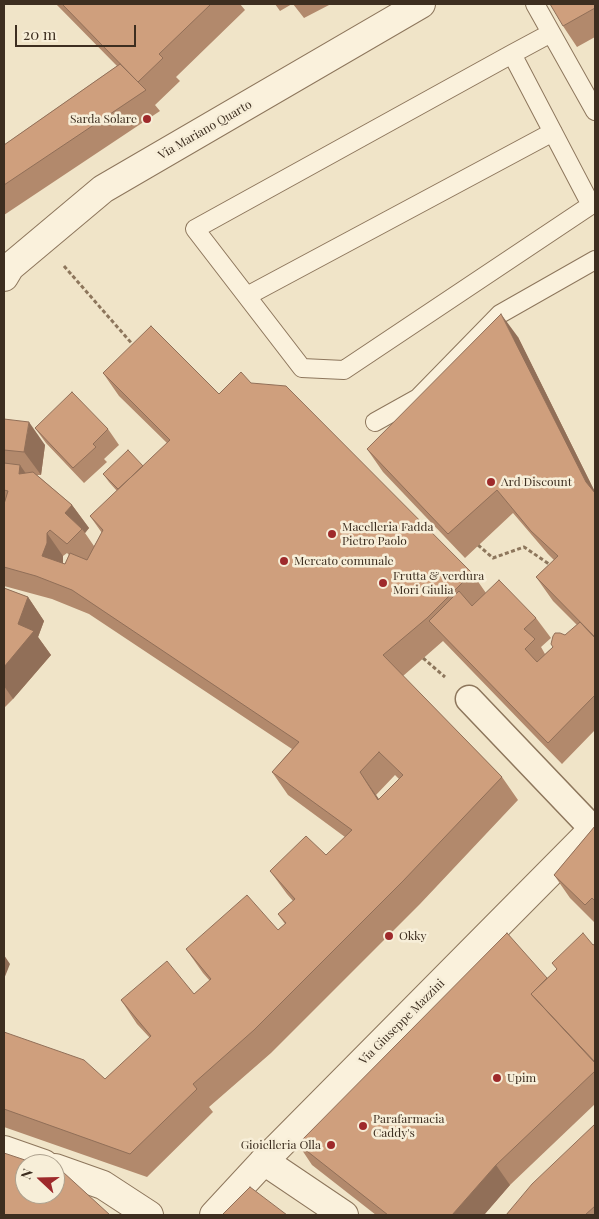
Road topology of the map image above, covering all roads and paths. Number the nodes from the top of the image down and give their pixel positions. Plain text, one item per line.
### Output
1 (421, 4) edge
2 (535, 4) edge
3 (551, 33) junction
4 (512, 54) junction
5 (595, 111) edge
6 (553, 132) junction
7 (42, 241) junction
8 (595, 260) edge
9 (4, 277) edge
10 (247, 296) junction
11 (138, 351) edge
12 (375, 422) dead end
13 (478, 545) dead end
14 (557, 570) edge
15 (469, 699) dead end
16 (594, 828) edge
17 (264, 1161) junction
18 (65, 1172) edge
19 (149, 1215) edge
20 (214, 1215) edge
21 (344, 1215) edge

1 - 7 street, Via Mariano Quarto
2 - 3 lane
3 - 4 lane
3 - 5 lane
4 - 6 lane
4 - 10 lane
6 - 10 lane
6 - 10 lane
7 - 9 street, Via Mariano Quarto
7 - 11 path
8 - 12 lane
13 - 14 path
15 - 16 street, Via Giuseppe Mazzini
16 - 17 street, Via Giuseppe Mazzini
17 - 20 street, Via Giuseppe Mazzini
17 - 21 street
18 - 19 street

